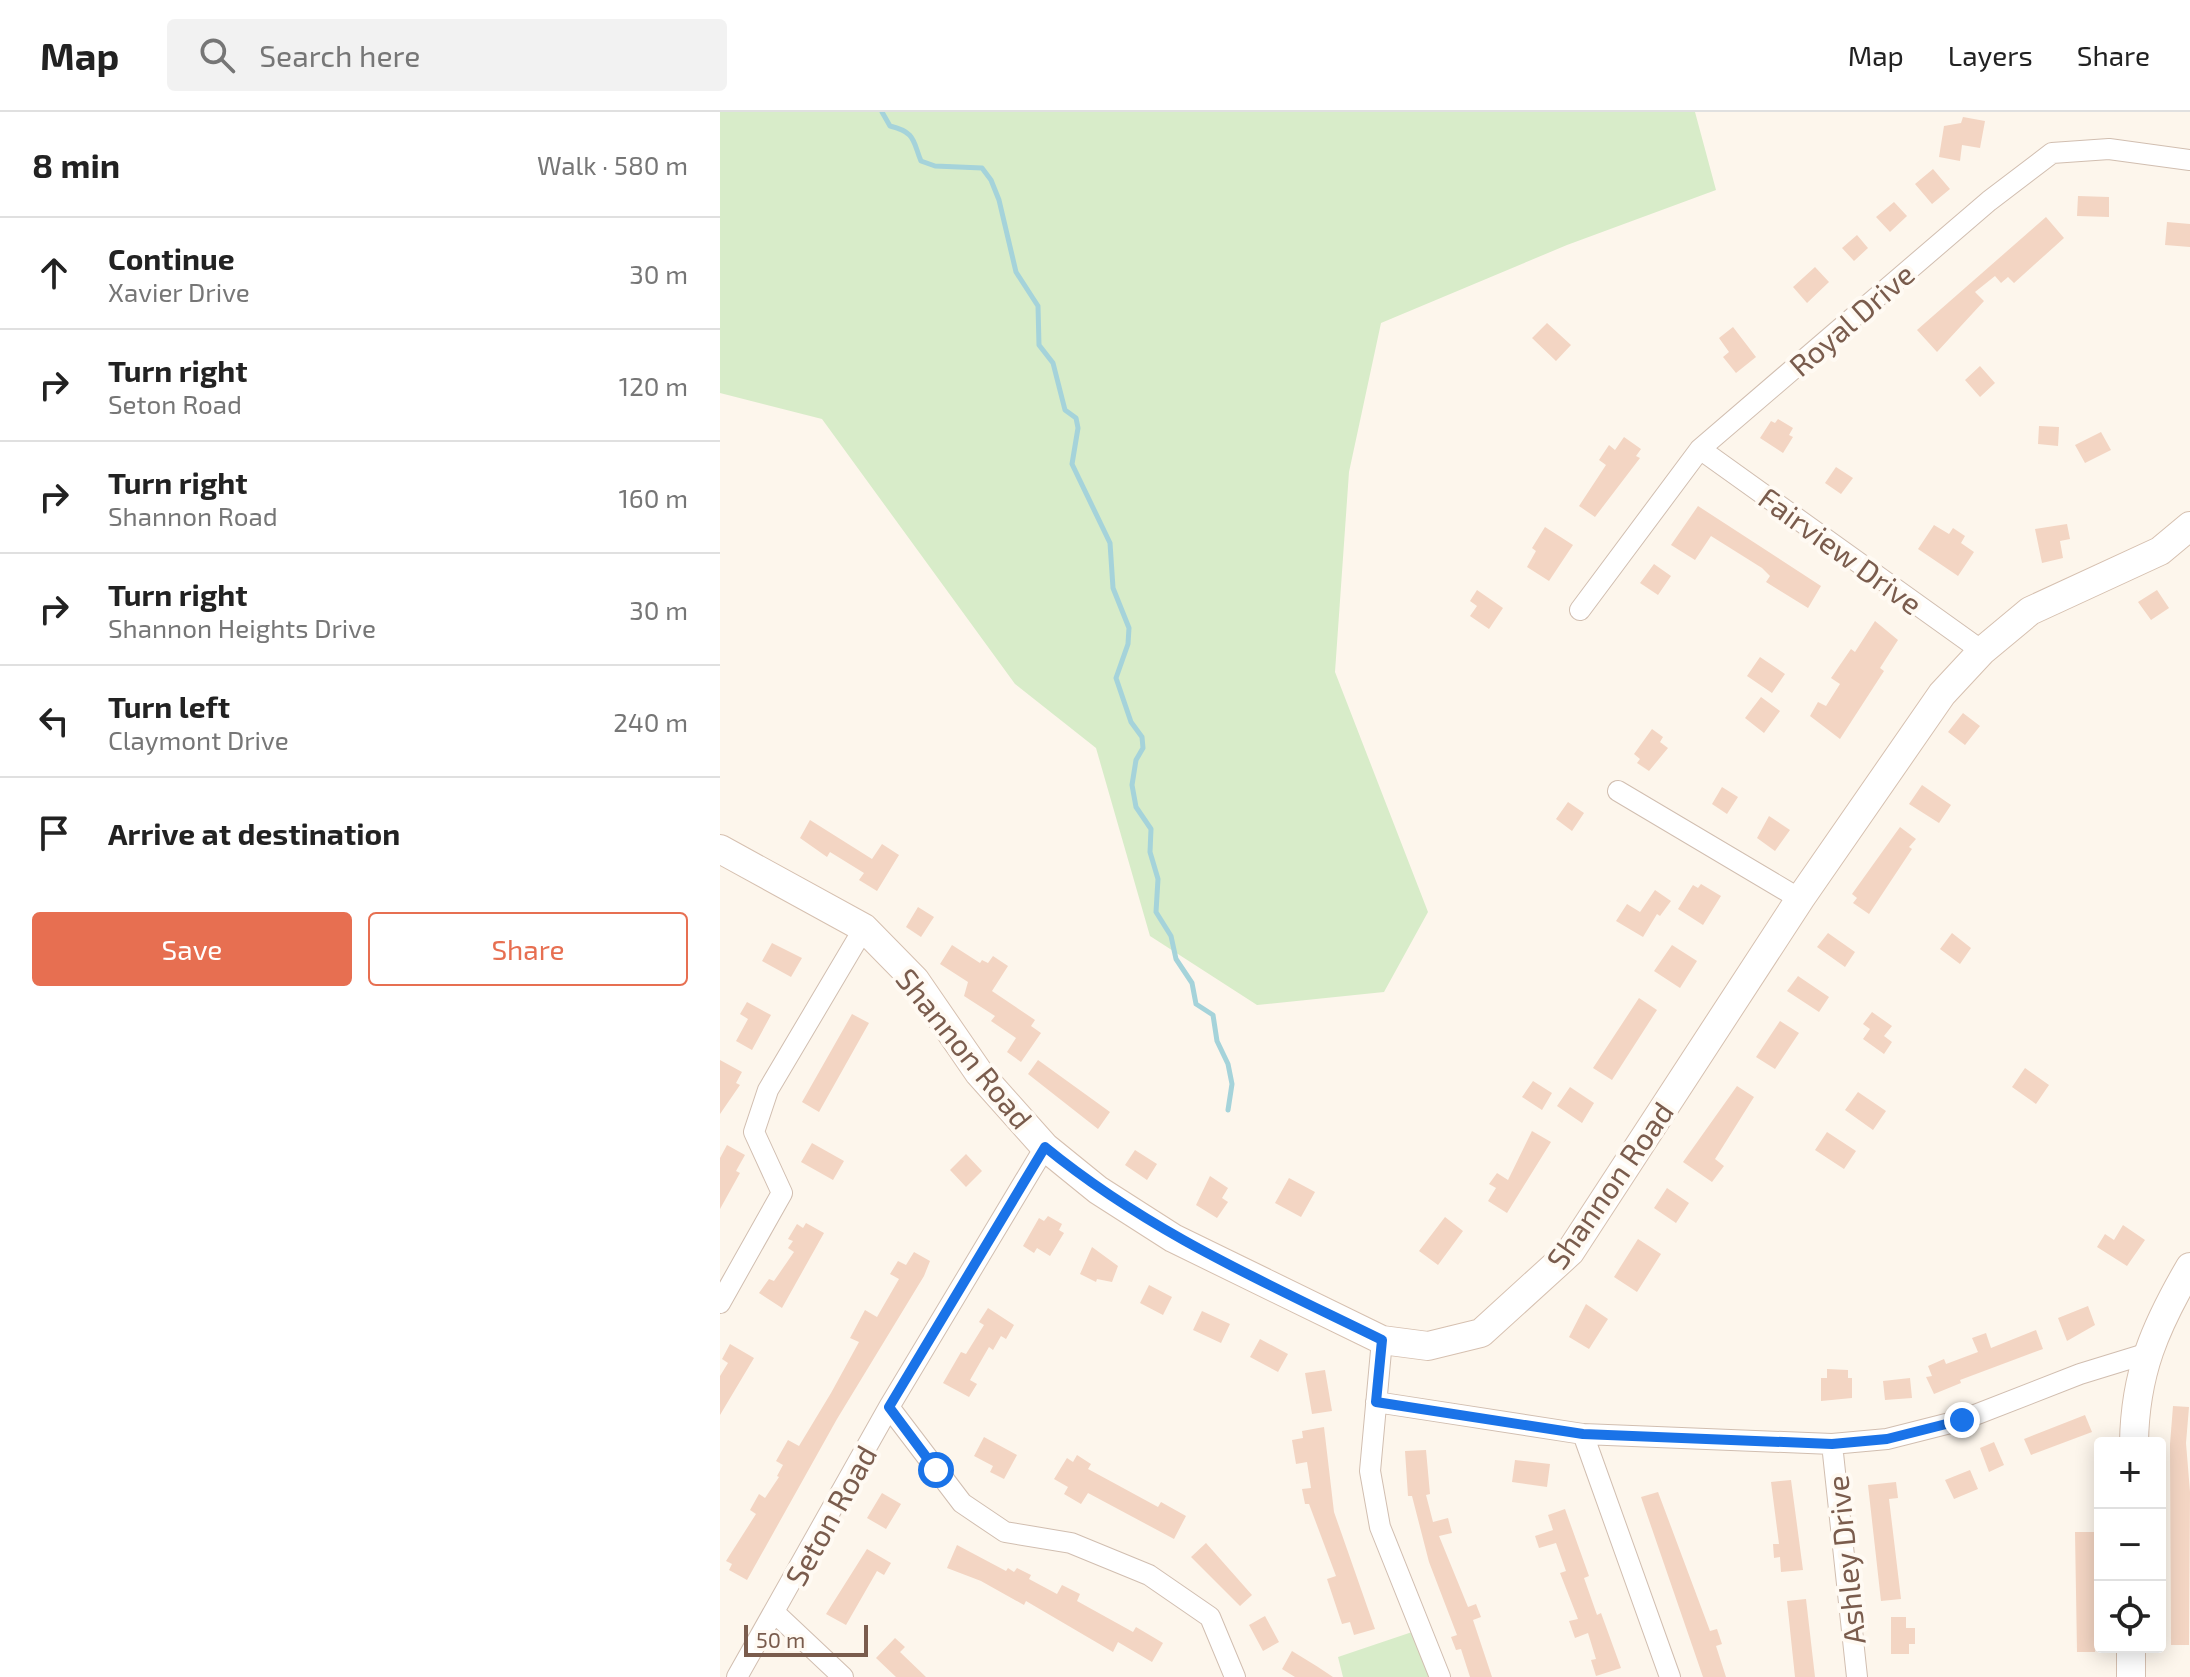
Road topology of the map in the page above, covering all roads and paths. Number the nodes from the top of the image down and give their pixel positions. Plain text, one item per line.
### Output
1 (2190, 160) edge
2 (1700, 449) junction
3 (2190, 526) edge
4 (1580, 610) dead end
5 (1982, 651) junction
6 (1618, 791) dead end
7 (720, 849) edge
8 (1800, 899) junction
9 (864, 928) junction
10 (1045, 1147) junction
11 (2190, 1267) edge
12 (720, 1303) edge
13 (1382, 1340) junction
14 (2145, 1354) junction
15 (1376, 1402) junction
16 (889, 1407) junction
17 (1583, 1434) junction
18 (2134, 1437) edge
19 (1832, 1444) junction
20 (775, 1613) junction
21 (2131, 1653) edge
22 (737, 1677) edge
23 (843, 1677) edge
24 (1235, 1677) edge
25 (1440, 1677) edge
26 (1670, 1677) edge
27 (1857, 1677) edge
28 (2131, 1677) edge

1 - 2 street, Royal Drive
2 - 4 street, Royal Drive
2 - 5 street, Fairview Drive
3 - 5 street, Shannon Road
5 - 8 street, Shannon Road
6 - 8 street
7 - 9 street, Shannon Road
8 - 13 street, Shannon Road
9 - 10 street, Shannon Road
9 - 12 street
10 - 13 street, Shannon Road
10 - 16 street, Seton Road
11 - 14 street
13 - 15 street
14 - 18 street
14 - 19 street
15 - 17 street
15 - 25 street
16 - 20 street, Seton Road
16 - 24 street
17 - 19 street
17 - 26 street
19 - 27 street, Ashley Drive
20 - 22 street, Seton Road
20 - 23 street
21 - 28 street

